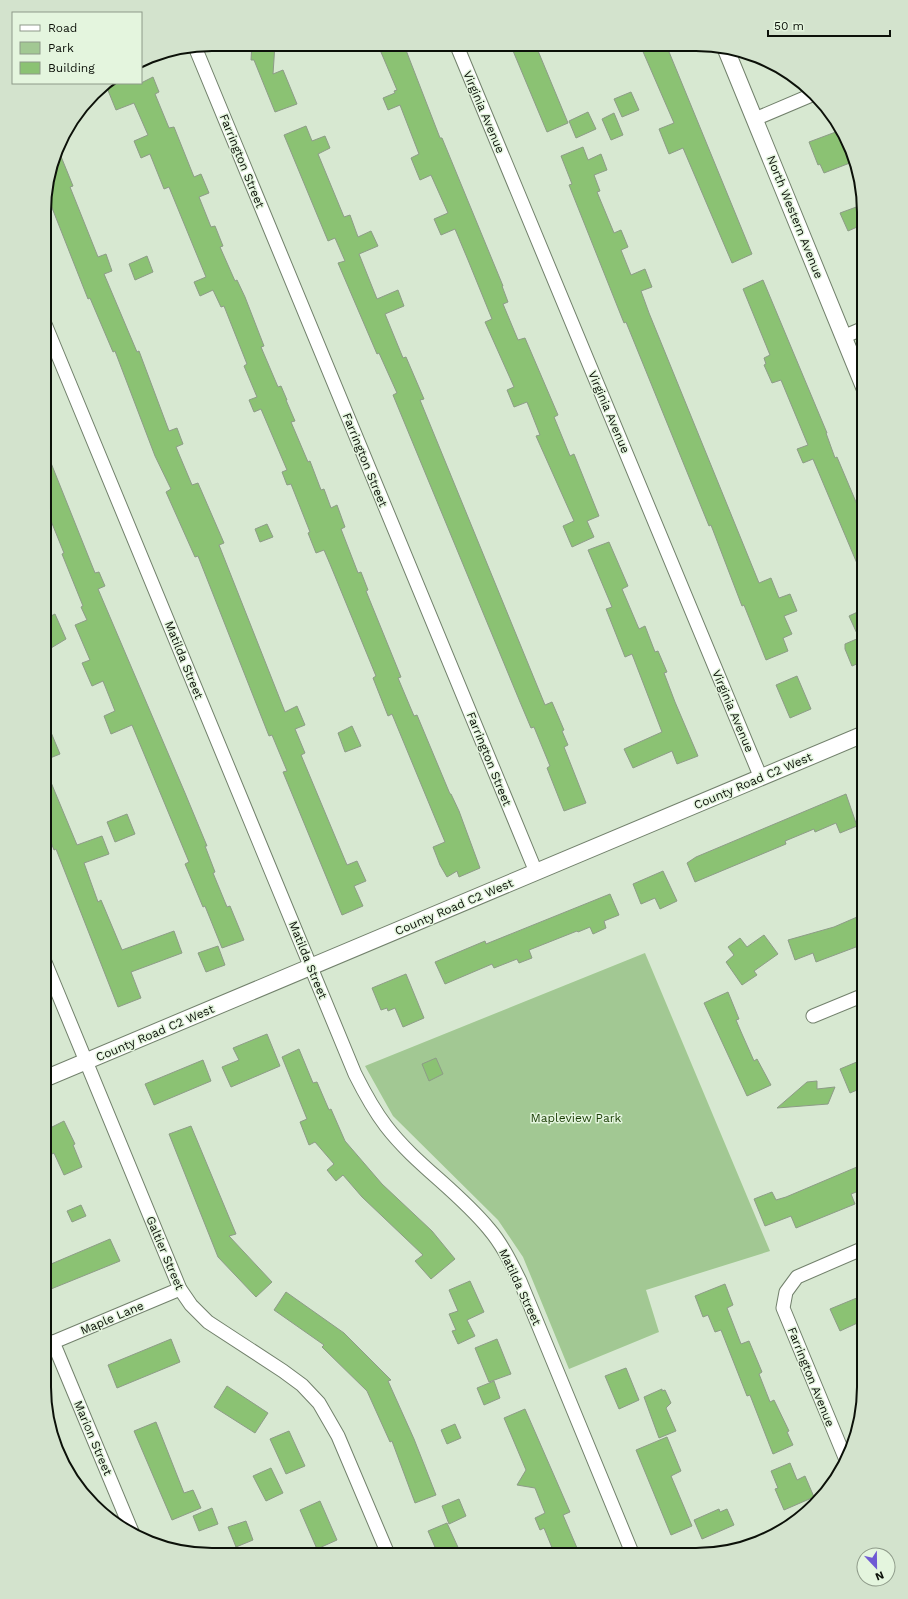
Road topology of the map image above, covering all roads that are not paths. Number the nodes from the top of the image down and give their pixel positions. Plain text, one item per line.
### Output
1 (459, 51) edge
2 (196, 52) edge
3 (728, 54) edge
4 (808, 96) edge
5 (755, 119) junction
6 (857, 331) edge
7 (843, 337) junction
8 (51, 339) edge
9 (857, 370) edge
10 (857, 737) edge
11 (761, 778) junction
12 (536, 872) junction
13 (311, 967) junction
14 (51, 979) edge
15 (857, 998) edge
16 (813, 1016) dead end
17 (86, 1062) junction
18 (51, 1077) edge
19 (857, 1251) edge
20 (180, 1289) junction
21 (51, 1343) edge
22 (51, 1349) edge
23 (843, 1452) edge
24 (129, 1524) edge
25 (385, 1548) edge
26 (630, 1548) edge

1 - 11 street, Virginia Avenue
2 - 12 street, Farrington Street
3 - 5 street, North Western Avenue
4 - 5 street
5 - 7 street, North Western Avenue
6 - 7 street
7 - 9 street, North Western Avenue
8 - 13 street, Matilda Street
10 - 11 street, County Road C2 West
11 - 12 street, County Road C2 West
12 - 13 street, County Road C2 West
13 - 17 street, County Road C2 West
13 - 26 street, Matilda Street
14 - 17 street, Galtier Street
15 - 16 street
17 - 18 street, County Road C2 West
17 - 20 street, Galtier Street
19 - 23 street, Farrington Avenue
20 - 21 street, Maple Lane
20 - 25 street, Galtier Street
22 - 24 street, Marion Street

